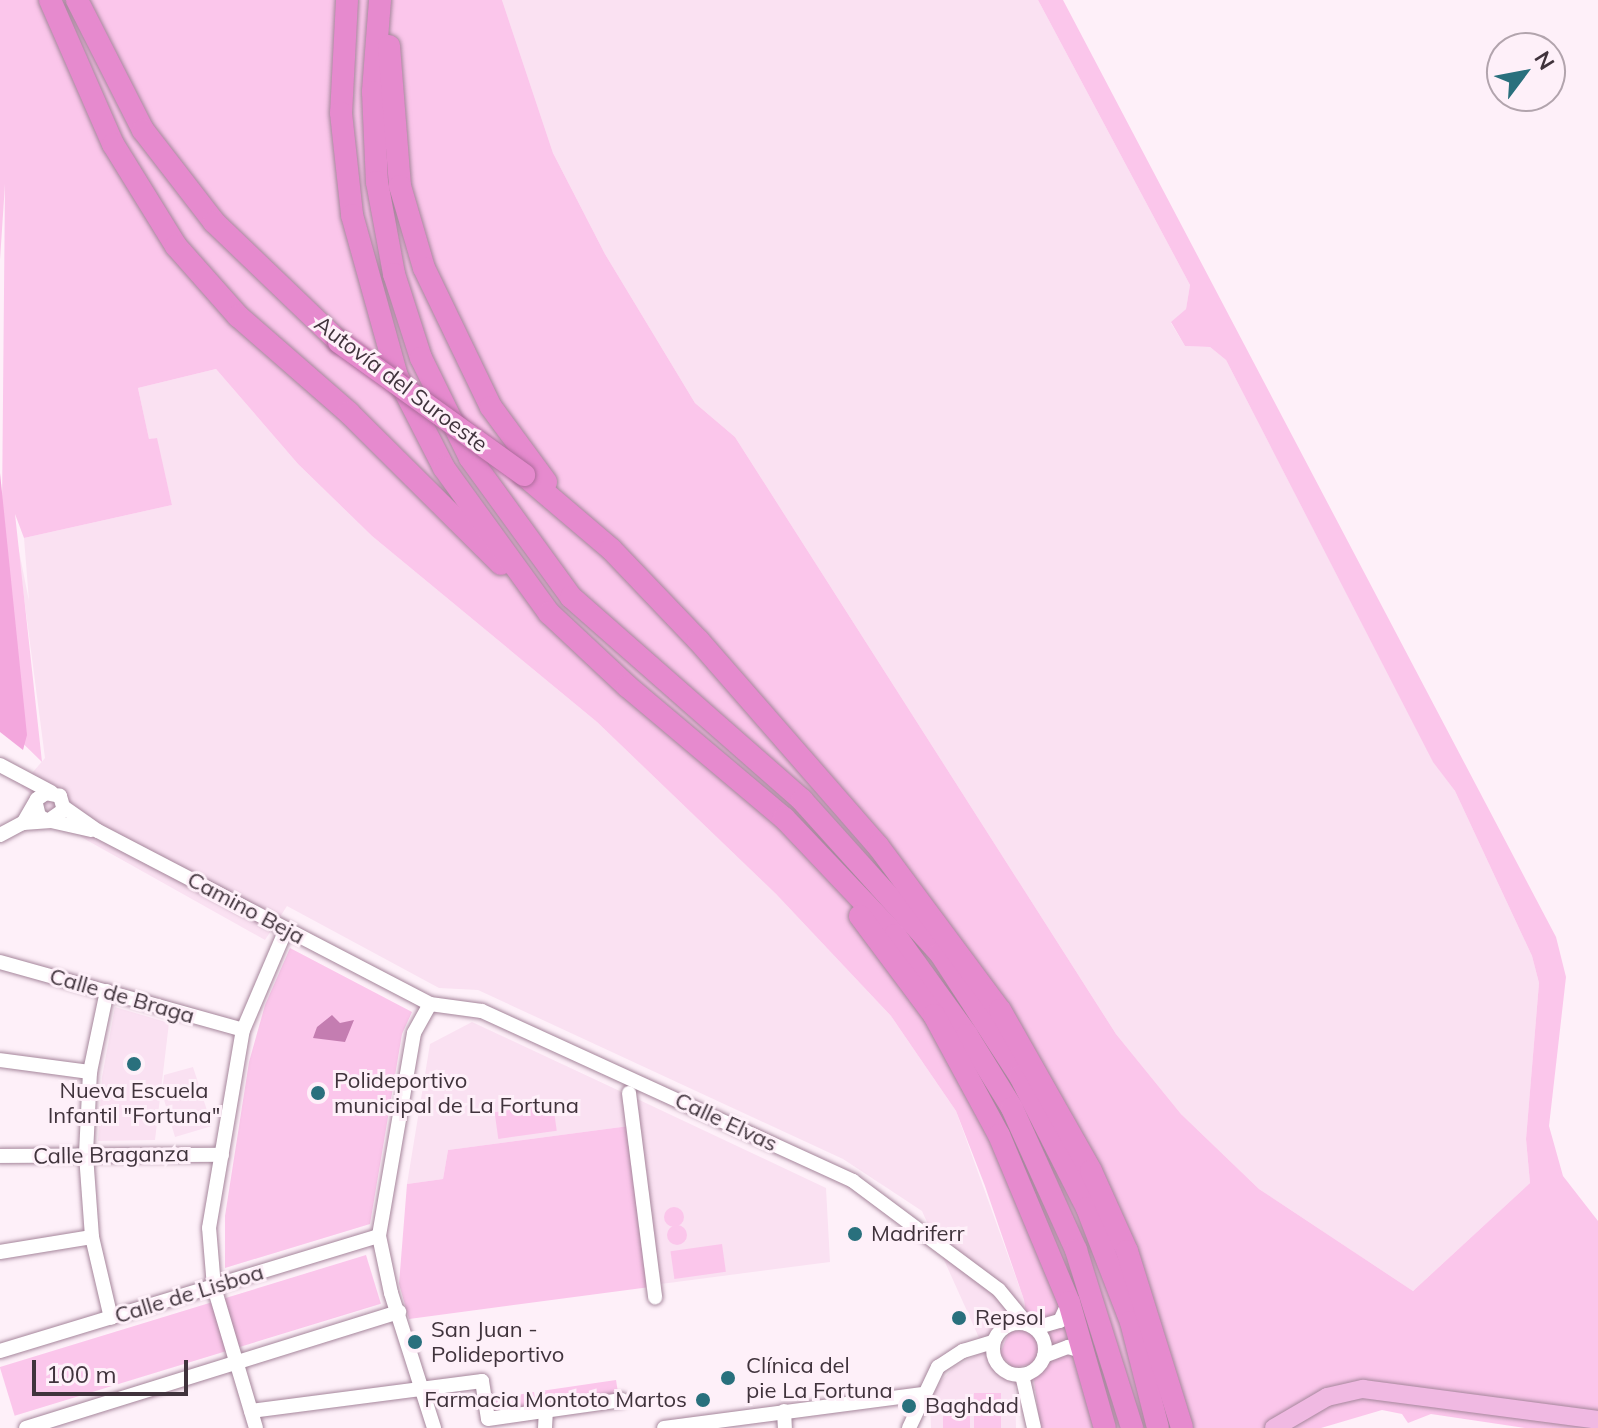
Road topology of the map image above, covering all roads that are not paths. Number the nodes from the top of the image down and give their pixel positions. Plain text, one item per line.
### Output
1 (50, 0) edge
2 (77, 0) edge
3 (347, 0) edge
4 (380, 0) edge
5 (386, 0) edge
6 (611, 549) junction
7 (518, 577) junction
8 (773, 730) junction
9 (0, 765) edge
10 (51, 792) junction
11 (36, 804) junction
12 (65, 808) junction
13 (784, 818) junction
14 (51, 821) junction
15 (23, 823) junction
16 (98, 831) junction
17 (0, 835) edge
18 (916, 922) junction
19 (286, 929) junction
20 (0, 962) edge
21 (107, 991) junction
22 (430, 1004) junction
23 (243, 1030) junction
24 (0, 1060) edge
25 (90, 1072) junction
26 (629, 1093) dead end
27 (86, 1155) junction
28 (222, 1155) junction
29 (0, 1156) edge
30 (379, 1236) junction
31 (92, 1237) junction
32 (0, 1252) edge
33 (214, 1287) junction
34 (999, 1290) junction
35 (655, 1297) dead end
36 (1069, 1302) junction
37 (399, 1312) junction
38 (111, 1318) junction
39 (1031, 1326) junction
40 (1004, 1327) junction
41 (993, 1342) junction
42 (0, 1351) edge
43 (1086, 1353) junction
44 (1044, 1356) junction
45 (237, 1364) junction
46 (1022, 1375) junction
47 (424, 1391) junction
48 (921, 1394) junction
49 (622, 1400) dead end
50 (251, 1411) junction
51 (546, 1411) junction
52 (784, 1411) junction
53 (1596, 1423) edge
54 (701, 1426) edge
55 (1035, 1426) edge
56 (1183, 1426) edge
57 (1276, 1427) edge
58 (26, 1428) edge
59 (256, 1428) edge
60 (434, 1428) edge
61 (545, 1428) edge
62 (664, 1428) edge
63 (785, 1428) edge
64 (909, 1428) edge
65 (1105, 1428) edge
66 (1132, 1428) edge
67 (1158, 1428) edge

1 - 7 highway
2 - 6 highway, Autovía del Suroeste, bridge
3 - 7 highway
4 - 18 highway
5 - 6 highway
6 - 8 highway, Autovía del Suroeste
7 - 13 highway
8 - 18 highway
8 - 56 highway
9 - 10 street
10 - 11 street
10 - 12 street
11 - 14 street
11 - 15 street
12 - 14 street
12 - 16 street, Camino Beja
13 - 36 highway
13 - 66 highway
14 - 15 street
14 - 16 street
15 - 17 street
16 - 19 street, Camino Beja
18 - 67 highway
19 - 22 street, Camino Beja
19 - 23 street
20 - 21 street, Calle de Braga
21 - 23 street, Calle de Braga
21 - 25 street
22 - 30 street
22 - 34 street, Calle Elvas
23 - 28 street
24 - 25 street
25 - 27 street
26 - 35 street
27 - 28 street, Calle Braganza
27 - 29 street, Calle Braganza
27 - 31 street
28 - 33 street
30 - 33 street, Calle de Lisboa
30 - 37 street
31 - 32 street
31 - 38 street
33 - 38 street, Calle de Lisboa
33 - 45 street
34 - 39 street, Calle Elvas
34 - 40 street
36 - 39 street
36 - 43 highway
37 - 45 street
37 - 47 street
38 - 42 street, Calle de Lisboa
39 - 40 street
39 - 44 street
40 - 41 street
41 - 46 street
41 - 48 street
43 - 44 street
43 - 65 highway
44 - 46 street
45 - 50 street
45 - 58 street
46 - 55 street
47 - 50 street
47 - 51 street
47 - 60 street
48 - 52 street
48 - 64 street
49 - 51 street
50 - 59 street
51 - 61 street
52 - 54 street
52 - 63 street
53 - 57 main road
54 - 62 street

